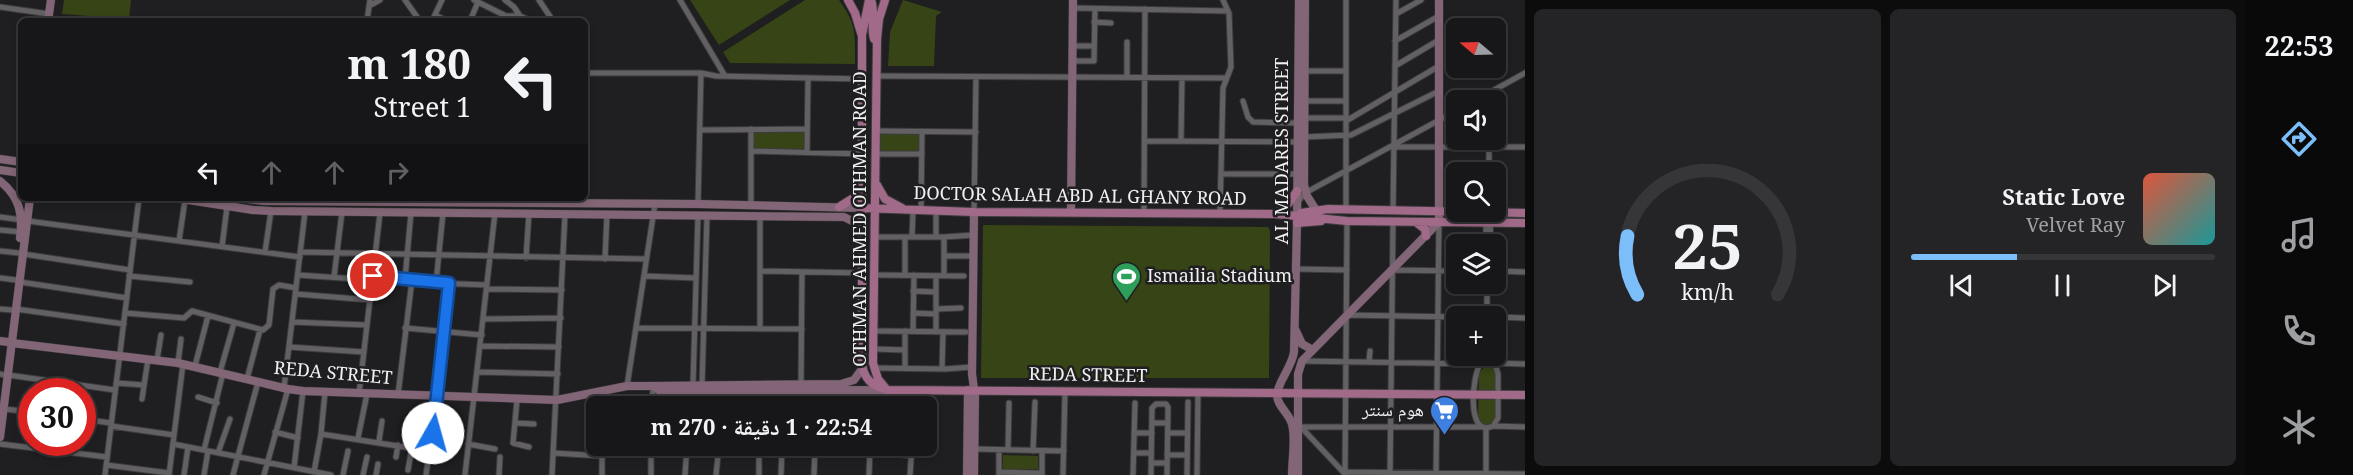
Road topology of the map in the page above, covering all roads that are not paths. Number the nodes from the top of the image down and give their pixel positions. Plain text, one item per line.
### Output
1 (51, 0) edge
2 (380, 0) edge
3 (405, 0) edge
4 (442, 0) edge
5 (505, 0) edge
6 (539, 0) edge
7 (680, 0) edge
8 (848, 0) edge
9 (870, 0) edge
10 (885, 0) edge
11 (1223, 0) edge
12 (1299, 0) edge
13 (1305, 0) edge
14 (1346, 0) edge
15 (1396, 0) edge
16 (1421, 0) edge
17 (1439, 0) edge
18 (476, 1) edge
19 (370, 3) edge
20 (1073, 4) edge
21 (0, 8) edge
22 (1095, 9) junction
23 (1145, 9) junction
24 (1228, 10) junction
25 (1396, 14) junction
26 (520, 16) junction
27 (1439, 16) junction
28 (49, 17) edge
29 (368, 18) edge
30 (418, 18) edge
31 (434, 18) edge
32 (471, 18) edge
33 (524, 18) edge
34 (551, 18) edge
35 (1094, 22) junction
36 (1111, 23) dead end
37 (862, 35) junction
38 (1439, 40) junction
39 (1395, 41) junction
40 (1127, 42) dead end
41 (1073, 46) junction
42 (1094, 46) junction
43 (877, 48) junction
44 (1073, 61) junction
45 (1395, 66) junction
46 (1439, 66) junction
47 (1304, 71) junction
48 (1346, 71) junction
49 (588, 73) edge
50 (701, 73) junction
51 (1525, 73) edge
52 (725, 76) junction
53 (877, 76) junction
54 (976, 77) junction
55 (1072, 77) junction
56 (808, 78) junction
57 (1127, 78) junction
58 (1145, 78) junction
59 (1182, 78) junction
60 (1226, 78) junction
61 (862, 79) junction
62 (1511, 81) junction
63 (1525, 81) edge
64 (1495, 90) edge
65 (1439, 91) junction
66 (1395, 93) junction
67 (1304, 100) junction
68 (1243, 101) dead end
69 (1346, 101) junction
70 (862, 107) junction
71 (877, 107) junction
72 (1395, 114) junction
73 (1446, 117) edge
74 (1346, 119) junction
75 (1301, 120) junction
76 (1439, 121) junction
77 (752, 129) junction
78 (807, 129) junction
79 (700, 130) junction
80 (877, 131) junction
81 (922, 132) junction
82 (976, 132) junction
83 (1346, 136) junction
84 (1302, 140) junction
85 (1145, 141) junction
86 (1181, 141) junction
87 (1221, 141) junction
88 (1394, 146) junction
89 (1439, 147) junction
90 (1446, 147) edge
91 (1506, 147) edge
92 (1525, 147) edge
93 (751, 152) junction
94 (807, 152) junction
95 (863, 154) junction
96 (877, 154) junction
97 (922, 154) junction
98 (0, 159) edge
99 (18, 162) edge
100 (0, 170) edge
101 (1346, 171) junction
102 (18, 173) edge
103 (863, 174) junction
104 (1221, 174) junction
105 (1297, 174) junction
106 (0, 181) edge
107 (877, 183) junction
108 (9, 189) junction
109 (18, 189) edge
110 (1301, 192) junction
111 (29, 201) edge
112 (139, 201) edge
113 (185, 201) edge
114 (191, 201) edge
115 (569, 201) edge
116 (655, 204) junction
117 (698, 204) junction
118 (751, 205) junction
119 (227, 207) junction
120 (839, 207) junction
121 (863, 208) junction
122 (1314, 210) junction
123 (1346, 210) junction
124 (271, 211) junction
125 (914, 211) junction
126 (936, 211) junction
127 (1393, 211) junction
128 (305, 212) junction
129 (342, 212) junction
130 (876, 212) junction
131 (974, 212) junction
132 (1071, 212) junction
133 (1439, 212) junction
134 (1446, 212) edge
135 (1506, 212) edge
136 (380, 213) junction
137 (411, 213) junction
138 (443, 213) junction
139 (495, 213) junction
140 (529, 213) junction
141 (1144, 213) junction
142 (1220, 213) junction
143 (1525, 213) edge
144 (565, 214) junction
145 (607, 214) junction
146 (653, 214) junction
147 (1276, 214) junction
148 (703, 215) junction
149 (760, 216) junction
150 (0, 217) edge
151 (1297, 219) junction
152 (25, 220) junction
153 (1328, 220) junction
154 (1347, 221) junction
155 (1393, 222) junction
156 (1416, 222) junction
157 (1439, 222) junction
158 (1446, 222) edge
159 (1488, 222) joint
160 (864, 223) junction
161 (1525, 223) edge
162 (0, 230) edge
163 (21, 232) junction
164 (1488, 234) edge
165 (134, 235) junction
166 (974, 235) junction
167 (1426, 236) junction
168 (876, 237) junction
169 (905, 237) junction
170 (912, 237) junction
171 (936, 237) junction
172 (944, 237) junction
173 (179, 241) junction
174 (863, 242) junction
175 (222, 247) junction
176 (0, 251) edge
177 (266, 252) junction
178 (21, 254) junction
179 (337, 254) junction
180 (300, 255) junction
181 (375, 255) junction
182 (407, 256) junction
183 (439, 256) junction
184 (944, 256) junction
185 (974, 256) junction
186 (490, 257) junction
187 (526, 258) junction
188 (564, 258) junction
189 (605, 259) junction
190 (646, 259) junction
191 (1296, 269) junction
192 (1347, 270) junction
193 (1393, 270) junction
194 (1438, 270) junction
195 (1446, 270) edge
196 (760, 271) junction
197 (1506, 271) edge
198 (802, 272) junction
199 (1525, 272) edge
200 (130, 273) junction
201 (863, 273) junction
202 (298, 274) junction
203 (875, 275) junction
204 (905, 275) junction
205 (914, 275) junction
206 (644, 276) junction
207 (936, 276) junction
208 (944, 276) junction
209 (964, 276) dead end
210 (334, 277) junction
211 (0, 278) edge
212 (373, 278) junction
213 (696, 278) junction
214 (405, 279) junction
215 (412, 280) junction
216 (17, 281) junction
217 (190, 282) dead end
218 (436, 283) junction
219 (449, 283) junction
220 (487, 287) junction
221 (562, 290) junction
222 (296, 291) junction
223 (913, 291) junction
224 (936, 292) junction
225 (127, 298) junction
226 (370, 300) junction
227 (961, 308) dead end
228 (0, 309) edge
229 (14, 310) junction
230 (936, 311) junction
231 (125, 312) junction
232 (913, 313) junction
233 (1347, 315) junction
234 (208, 316) junction
235 (1392, 316) junction
236 (1438, 317) junction
237 (1446, 317) edge
238 (1506, 317) edge
239 (483, 318) junction
240 (561, 318) junction
241 (1525, 318) edge
242 (292, 322) junction
243 (234, 323) junction
244 (123, 324) junction
245 (1294, 324) junction
246 (367, 325) junction
247 (405, 328) junction
248 (636, 328) junction
249 (695, 329) junction
250 (704, 329) junction
251 (760, 329) junction
252 (802, 329) junction
253 (260, 330) junction
254 (874, 331) junction
255 (906, 331) junction
256 (444, 332) junction
257 (913, 332) junction
258 (936, 332) junction
259 (943, 332) junction
260 (966, 332) dead end
261 (161, 335) dead end
262 (482, 335) junction
263 (181, 339) dead end
264 (6, 342) edge
265 (480, 346) junction
266 (289, 347) junction
267 (559, 347) junction
268 (874, 349) junction
269 (1311, 349) junction
270 (905, 350) junction
271 (1370, 351) dead end
272 (364, 352) junction
273 (120, 355) junction
274 (152, 359) junction
275 (1302, 361) junction
276 (1346, 362) junction
277 (1369, 362) junction
278 (1391, 362) junction
279 (1437, 362) junction
280 (1446, 362) edge
281 (180, 363) junction
282 (1506, 364) edge
283 (1525, 364) edge
284 (195, 366) junction
285 (1483, 366) edge
286 (1492, 366) edge
287 (972, 367) junction
288 (905, 368) junction
289 (942, 369) junction
290 (875, 370) junction
291 (477, 372) junction
292 (222, 373) junction
293 (864, 373) junction
294 (558, 374) junction
295 (4, 375) edge
296 (247, 379) junction
297 (258, 382) junction
298 (116, 383) junction
299 (144, 385) junction
300 (702, 385) junction
301 (801, 385) junction
302 (627, 386) junction
303 (653, 386) junction
304 (693, 388) junction
305 (818, 388) junction
306 (286, 389) junction
307 (116, 390) junction
308 (888, 390) junction
309 (915, 390) junction
310 (971, 390) junction
311 (303, 391) junction
312 (1065, 391) junction
313 (325, 392) junction
314 (600, 392) junction
315 (724, 392) junction
316 (759, 392) junction
317 (872, 392) junction
318 (1198, 392) junction
319 (363, 394) junction
320 (1277, 394) junction
321 (1298, 394) junction
322 (1345, 394) junction
323 (398, 395) junction
324 (1391, 395) junction
325 (1437, 395) junction
326 (1475, 395) junction
327 (1498, 395) junction
328 (1525, 395) edge
329 (600, 396) edge
330 (652, 396) edge
331 (692, 396) edge
332 (724, 396) edge
333 (759, 396) edge
334 (818, 396) edge
335 (872, 396) edge
336 (915, 396) edge
337 (437, 397) junction
338 (198, 398) dead end
339 (474, 398) junction
340 (142, 399) dead end
341 (517, 399) junction
342 (557, 400) junction
343 (1035, 402) dead end
344 (1188, 402) dead end
345 (217, 403) junction
346 (1009, 403) dead end
347 (1135, 403) dead end
348 (2, 406) edge
349 (18, 409) edge
350 (230, 419) dead end
351 (96, 421) edge
352 (382, 421) dead end
353 (515, 423) junction
354 (1152, 423) junction
355 (1168, 423) junction
356 (111, 424) junction
357 (534, 424) dead end
358 (1300, 426) junction
359 (1494, 426) junction
360 (1345, 427) junction
361 (1391, 427) junction
362 (1525, 427) edge
363 (1437, 428) junction
364 (1483, 428) junction
365 (274, 432) junction
366 (1134, 433) junction
367 (1152, 433) junction
368 (1187, 433) junction
369 (321, 434) junction
370 (1168, 434) junction
371 (174, 435) junction
372 (0, 437) edge
373 (298, 438) junction
374 (358, 438) junction
375 (379, 441) junction
376 (0, 444) edge
377 (173, 444) junction
378 (468, 444) junction
379 (398, 445) junction
380 (188, 447) junction
381 (412, 447) junction
382 (529, 447) dead end
383 (495, 449) dead end
384 (975, 449) junction
385 (206, 450) junction
386 (999, 450) junction
387 (1008, 450) junction
388 (348, 451) dead end
389 (430, 451) junction
390 (1033, 451) junction
391 (1042, 451) junction
392 (1064, 452) junction
393 (218, 453) junction
394 (553, 453) junction
395 (1134, 453) junction
396 (1151, 453) junction
397 (586, 455) edge
398 (1167, 455) junction
399 (1187, 455) junction
400 (238, 456) junction
401 (602, 456) edge
402 (651, 456) edge
403 (686, 456) edge
404 (718, 456) edge
405 (759, 456) edge
406 (782, 456) edge
407 (815, 456) edge
408 (870, 456) edge
409 (911, 456) edge
410 (107, 457) junction
411 (367, 457) dead end
412 (396, 458) dead end
413 (500, 458) dead end
414 (266, 462) junction
415 (1151, 463) junction
416 (1167, 463) junction
417 (378, 464) dead end
418 (106, 465) junction
419 (292, 467) junction
420 (408, 470) dead end
421 (310, 472) edge
422 (169, 474) edge
423 (999, 474) edge
424 (1018, 474) edge
425 (1042, 474) edge
426 (1345, 474) edge
427 (1390, 474) edge
428 (1436, 474) edge
429 (1486, 474) edge
430 (1525, 474) edge
431 (105, 475) edge
432 (184, 475) edge
433 (204, 475) edge
434 (233, 475) edge
435 (264, 475) edge
436 (288, 475) edge
437 (331, 475) edge
438 (343, 475) edge
439 (363, 475) edge
440 (376, 475) edge
441 (426, 475) edge
442 (465, 475) edge
443 (499, 475) edge
444 (552, 475) edge
445 (602, 475) edge
446 (651, 475) edge
447 (685, 475) edge
448 (716, 475) edge
449 (759, 475) edge
450 (781, 475) edge
451 (814, 475) edge
452 (869, 475) edge
453 (910, 475) edge
454 (967, 475) edge
455 (974, 475) edge
456 (1063, 475) edge
457 (1133, 475) edge
458 (1151, 475) edge
459 (1167, 475) edge
460 (1187, 475) edge
461 (1197, 475) edge
462 (1292, 475) edge
463 (1298, 475) edge

1 - 28 street
2 - 19 street
3 - 30 street
4 - 31 street
5 - 26 street
6 - 34 street
7 - 52 street
8 - 37 main road
9 - 37 main road, OTHMAN AHMED OTHMAN ROAD
9 - 43 main road
10 - 43 main road, OTHMAN AHMED OTHMAN ROAD
11 - 24 street
12 - 75 street, AL MADARES STREET
13 - 47 street, AL MADARES STREET
14 - 48 street
15 - 25 street
16 - 25 street
17 - 27 street
18 - 26 street
18 - 32 street
19 - 29 street
20 - 22 street
20 - 41 street
21 - 28 street
22 - 23 street
22 - 35 street
23 - 24 street
23 - 58 street
24 - 60 street
25 - 39 street
26 - 33 street
27 - 38 street
27 - 39 street
35 - 36 street
35 - 42 street
37 - 61 main road, OTHMAN AHMED OTHMAN ROAD
38 - 45 street
38 - 46 street
39 - 45 street
40 - 57 street
41 - 42 street
41 - 44 street
42 - 44 street
43 - 53 main road, OTHMAN AHMED OTHMAN ROAD
44 - 55 street
45 - 66 street
46 - 65 street
46 - 66 street
47 - 48 street
47 - 67 street, AL MADARES STREET
48 - 69 street
49 - 50 street
50 - 52 street
50 - 79 street
51 - 62 street
52 - 56 street
53 - 54 street
53 - 71 main road, OTHMAN AHMED OTHMAN ROAD
54 - 55 street
54 - 82 street
55 - 57 street
55 - 132 street
56 - 61 street
56 - 78 street
57 - 58 street
58 - 59 street
58 - 85 street
59 - 60 street
59 - 86 street
60 - 87 street
61 - 70 main road, OTHMAN AHMED OTHMAN ROAD
62 - 63 street
62 - 64 street
65 - 72 street
65 - 76 street
66 - 72 street
66 - 74 street
67 - 69 street
67 - 75 street, AL MADARES STREET
68 - 75 street
69 - 74 street
70 - 71 main road
70 - 95 main road, OTHMAN AHMED OTHMAN ROAD
71 - 80 main road, OTHMAN AHMED OTHMAN ROAD
72 - 83 street
72 - 88 street
73 - 76 street
74 - 75 street
74 - 83 street
75 - 84 street, AL MADARES STREET
76 - 88 street
76 - 89 street
77 - 78 street
77 - 79 street
77 - 93 street
78 - 94 street
79 - 117 street
80 - 81 street
80 - 96 main road, OTHMAN AHMED OTHMAN ROAD
81 - 82 street
81 - 97 street
82 - 131 street
83 - 84 street
83 - 101 street
84 - 87 street
84 - 105 street, AL MADARES STREET
84 - 110 street, AL MADARES STREET
85 - 86 street
85 - 141 street
86 - 87 street
87 - 104 street
88 - 89 street
88 - 101 street
88 - 127 street
89 - 90 street
89 - 133 street
91 - 92 street
93 - 94 street
93 - 118 street
94 - 95 street
95 - 103 main road, OTHMAN AHMED OTHMAN ROAD
96 - 97 street
96 - 107 main road, OTHMAN AHMED OTHMAN ROAD
97 - 125 street
98 - 99 street
100 - 102 street
101 - 110 street
101 - 123 street
103 - 120 main road
103 - 121 main road, OTHMAN AHMED OTHMAN ROAD
104 - 105 street
104 - 142 street
105 - 110 street, AL MADARES STREET
106 - 108 street
107 - 125 main road
107 - 130 main road, OTHMAN AHMED OTHMAN ROAD
108 - 109 street
108 - 152 street
110 - 122 street, AL MADARES STREET
110 - 147 main road
110 - 151 street, AL MADARES STREET
111 - 152 street
112 - 165 street
113 - 173 street
114 - 119 street
115 - 116 street
116 - 117 street
116 - 146 street
117 - 118 street
118 - 120 street
119 - 124 street
119 - 175 street
120 - 121 street
121 - 130 main road
121 - 160 main road, OTHMAN AHMED OTHMAN ROAD
122 - 123 main road, DOCTOR SALAH ABD AL GHANY ROAD
122 - 151 main road, DOCTOR SALAH ABD AL GHANY ROAD
122 - 153 street, AL MADARES STREET
123 - 127 main road, DOCTOR SALAH ABD AL GHANY ROAD
124 - 128 street
124 - 177 street
125 - 126 main road, DOCTOR SALAH ABD AL GHANY ROAD
125 - 130 main road, DOCTOR SALAH ABD AL GHANY ROAD
125 - 170 street
126 - 131 main road, DOCTOR SALAH ABD AL GHANY ROAD
126 - 171 street
127 - 133 main road, DOCTOR SALAH ABD AL GHANY ROAD
128 - 129 street
128 - 180 street
129 - 136 street
129 - 179 street
130 - 160 main road
130 - 168 main road, OTHMAN AHMED OTHMAN ROAD
131 - 132 main road, DOCTOR SALAH ABD AL GHANY ROAD
131 - 166 street
132 - 141 main road, DOCTOR SALAH ABD AL GHANY ROAD
133 - 134 main road, DOCTOR SALAH ABD AL GHANY ROAD
133 - 157 street
135 - 143 main road, DOCTOR SALAH ABD AL GHANY ROAD
136 - 137 street
136 - 181 street
137 - 138 street
137 - 182 street
138 - 139 street
138 - 183 street
139 - 140 street
139 - 186 street
140 - 144 street
140 - 187 street
141 - 142 main road, DOCTOR SALAH ABD AL GHANY ROAD
142 - 147 main road, DOCTOR SALAH ABD AL GHANY ROAD
144 - 145 street
144 - 188 street
145 - 146 street
145 - 189 street
146 - 148 street
146 - 190 street
147 - 151 main road, DOCTOR SALAH ABD AL GHANY ROAD
148 - 149 street
148 - 213 street
148 - 250 street
149 - 174 street
149 - 196 street
150 - 152 street
151 - 153 main road, DOCTOR SALAH ABD AL GHANY ROAD
151 - 191 street, AL MADARES STREET
152 - 163 street
152 - 165 street
152 - 178 street
153 - 154 main road, DOCTOR SALAH ABD AL GHANY ROAD
154 - 155 main road, DOCTOR SALAH ABD AL GHANY ROAD
154 - 192 street
155 - 156 main road, DOCTOR SALAH ABD AL GHANY ROAD
155 - 193 street
156 - 157 main road, DOCTOR SALAH ABD AL GHANY ROAD
156 - 167 main road
157 - 158 main road, DOCTOR SALAH ABD AL GHANY ROAD
157 - 167 street
157 - 194 street
159 - 161 main road, DOCTOR SALAH ABD AL GHANY ROAD
159 - 164 street
160 - 174 main road, OTHMAN AHMED OTHMAN ROAD
162 - 163 street
163 - 178 street
165 - 173 street
165 - 200 street
166 - 172 street
166 - 185 street
167 - 193 street
168 - 169 street
168 - 203 main road, OTHMAN AHMED OTHMAN ROAD
169 - 170 street
169 - 204 street
170 - 171 street
171 - 172 street
172 - 184 street
173 - 175 street
174 - 201 main road, OTHMAN AHMED OTHMAN ROAD
175 - 177 street
176 - 178 street
177 - 180 street
178 - 200 street
178 - 216 street
179 - 180 street
179 - 181 street
179 - 210 street
180 - 202 street
181 - 182 street
181 - 212 street
182 - 183 street
182 - 214 street
183 - 186 street
183 - 218 street
184 - 185 street
184 - 208 street
185 - 287 street
186 - 187 street
186 - 220 street
187 - 188 street
188 - 189 street
188 - 221 street
189 - 190 street
190 - 206 street
191 - 192 street
191 - 245 street, AL MADARES STREET
192 - 233 street
193 - 194 street
193 - 233 street
193 - 235 street
194 - 195 street
194 - 236 street
196 - 198 street
196 - 251 street
197 - 199 street
198 - 201 street
198 - 252 street
200 - 217 street
200 - 225 street
201 - 293 main road, OTHMAN AHMED OTHMAN ROAD
202 - 210 street
202 - 222 street
203 - 204 street
203 - 254 main road, OTHMAN AHMED OTHMAN ROAD
204 - 205 street
205 - 207 street
205 - 223 street
206 - 213 street
206 - 248 street
207 - 208 street
207 - 224 street
208 - 209 street
210 - 212 street
211 - 216 street
212 - 214 street
212 - 226 street
213 - 249 street
214 - 215 street
215 - 218 street
215 - 247 street
216 - 225 street
216 - 229 street
218 - 219 street
219 - 220 street
219 - 256 street
220 - 221 street
220 - 239 street
221 - 240 street
222 - 226 street
222 - 242 street
222 - 253 street
223 - 224 street
223 - 232 street
224 - 230 street
225 - 231 street
226 - 246 street
227 - 230 street
228 - 229 street
229 - 244 street
229 - 264 street
230 - 232 street
230 - 258 street
231 - 234 street
231 - 244 street
232 - 257 street
233 - 235 street
233 - 269 street
233 - 276 street
234 - 243 street
234 - 284 street
235 - 236 street
235 - 278 street
236 - 237 street
236 - 279 street
238 - 241 street
239 - 240 street
239 - 262 street
240 - 267 street
242 - 246 street
242 - 266 street
243 - 253 street
243 - 292 street
244 - 273 street
245 - 269 street
245 - 320 street, AL MADARES STREET
246 - 272 street
247 - 256 street
247 - 323 street
248 - 249 street
248 - 302 street
249 - 250 street
249 - 304 street
250 - 251 street
250 - 300 street
251 - 252 street
252 - 301 street
253 - 296 street
254 - 255 street
254 - 268 main road, OTHMAN AHMED OTHMAN ROAD
255 - 257 street
255 - 270 street
256 - 262 street
256 - 337 street
257 - 258 street
258 - 259 street
259 - 260 street
259 - 289 street
261 - 274 street
262 - 265 street
263 - 281 street
264 - 273 street, REDA STREET
264 - 295 street
265 - 267 street
265 - 291 street
266 - 272 street
266 - 306 street
267 - 294 street
268 - 270 street
268 - 290 main road, OTHMAN AHMED OTHMAN ROAD
269 - 275 street
270 - 288 street
271 - 277 street
272 - 319 street
273 - 274 street, REDA STREET
273 - 298 street
274 - 281 street, REDA STREET
274 - 299 street
275 - 276 street
275 - 321 street
276 - 277 street
276 - 322 street
277 - 278 street
278 - 279 street
278 - 324 street
279 - 280 street
279 - 325 street
281 - 284 street, REDA STREET
281 - 371 street
282 - 283 street
284 - 292 street, REDA STREET
285 - 326 street
286 - 327 street
287 - 289 street
287 - 310 street
288 - 289 street
288 - 290 street
290 - 293 main road
290 - 308 main road, OTHMAN AHMED OTHMAN ROAD
291 - 294 street
291 - 339 street
292 - 296 street, REDA STREET
292 - 345 street
293 - 305 street, REDA STREET
293 - 308 main road, OTHMAN AHMED OTHMAN ROAD
294 - 342 street
295 - 307 street
295 - 348 street
296 - 297 street, REDA STREET
297 - 306 street, REDA STREET
297 - 400 street
298 - 299 street
298 - 307 street
299 - 340 street
300 - 301 street, REDA STREET
300 - 304 street, REDA STREET
301 - 305 street, REDA STREET
302 - 303 street, REDA STREET
302 - 314 street, REDA STREET
303 - 304 street, REDA STREET
303 - 330 street
304 - 315 street, REDA STREET
304 - 331 street
305 - 316 street, REDA STREET
305 - 317 street, REDA STREET
305 - 334 street
306 - 311 street, REDA STREET
306 - 365 street
307 - 356 street
308 - 309 main road, REDA STREET
308 - 317 street, REDA STREET
309 - 310 main road, REDA STREET
309 - 336 street
310 - 312 main road, REDA STREET
310 - 384 street
310 - 454 street
311 - 313 street, REDA STREET
311 - 373 street
312 - 318 main road, REDA STREET
312 - 392 street
313 - 319 street, REDA STREET
313 - 369 street
314 - 329 street
314 - 342 street, REDA STREET
315 - 316 street, REDA STREET
315 - 332 street
316 - 333 street
317 - 335 street
318 - 320 main road, REDA STREET
318 - 461 street
319 - 323 street, REDA STREET
319 - 374 street
320 - 321 main road, REDA STREET
320 - 462 street
321 - 322 main road, REDA STREET
321 - 358 street
322 - 324 main road, REDA STREET
322 - 360 street
323 - 337 street, REDA STREET
324 - 325 main road, REDA STREET
324 - 361 street
325 - 326 main road, REDA STREET
325 - 363 street
326 - 327 main road, REDA STREET
326 - 364 street
327 - 328 main road, REDA STREET
327 - 359 street
337 - 339 street, REDA STREET
337 - 389 street
338 - 345 street
339 - 341 street, REDA STREET
339 - 378 street
341 - 342 street, REDA STREET
341 - 353 street
342 - 394 street
343 - 390 street
344 - 368 street
345 - 385 street
346 - 387 street
347 - 366 street
348 - 349 street
348 - 372 street
350 - 393 street
351 - 356 street
352 - 375 street
353 - 357 street
353 - 382 street
354 - 355 street
354 - 355 street
354 - 367 street
355 - 370 street
356 - 371 street
356 - 410 street
358 - 360 street
358 - 426 street
358 - 463 street
359 - 362 street
359 - 364 street
360 - 361 street
360 - 426 street
361 - 363 street
361 - 427 street
363 - 364 street
363 - 428 street
364 - 429 street
365 - 373 street
365 - 414 street
366 - 367 street
366 - 395 street
367 - 396 street
368 - 370 street
368 - 399 street
369 - 374 street
369 - 421 street
370 - 398 street
371 - 377 street
373 - 419 street
374 - 375 street
375 - 379 street
376 - 410 street
377 - 380 street
377 - 422 street
378 - 383 street
378 - 442 street
379 - 381 street
379 - 412 street
380 - 385 street
380 - 432 street
381 - 389 street
381 - 420 street
384 - 386 street
384 - 455 street
385 - 393 street
385 - 433 street
386 - 387 street
386 - 423 street
387 - 390 street
388 - 438 street
389 - 441 street
390 - 391 street
391 - 392 street
391 - 425 street
392 - 456 street
393 - 400 street
394 - 397 street
394 - 444 street
395 - 396 street
395 - 457 street
396 - 415 street
398 - 399 street
398 - 416 street
399 - 460 street
400 - 414 street
400 - 434 street
401 - 445 street
402 - 446 street
403 - 447 street
404 - 448 street
405 - 449 street
406 - 450 street
407 - 451 street
408 - 452 street
409 - 453 street
410 - 418 street
411 - 439 street
413 - 443 street
414 - 419 street
414 - 435 street
415 - 416 street
415 - 458 street
416 - 459 street
417 - 440 street
418 - 422 street
418 - 431 street
419 - 421 street
419 - 436 street
421 - 437 street
423 - 424 street
424 - 425 street
426 - 427 street
427 - 428 street
428 - 429 street
429 - 430 street

